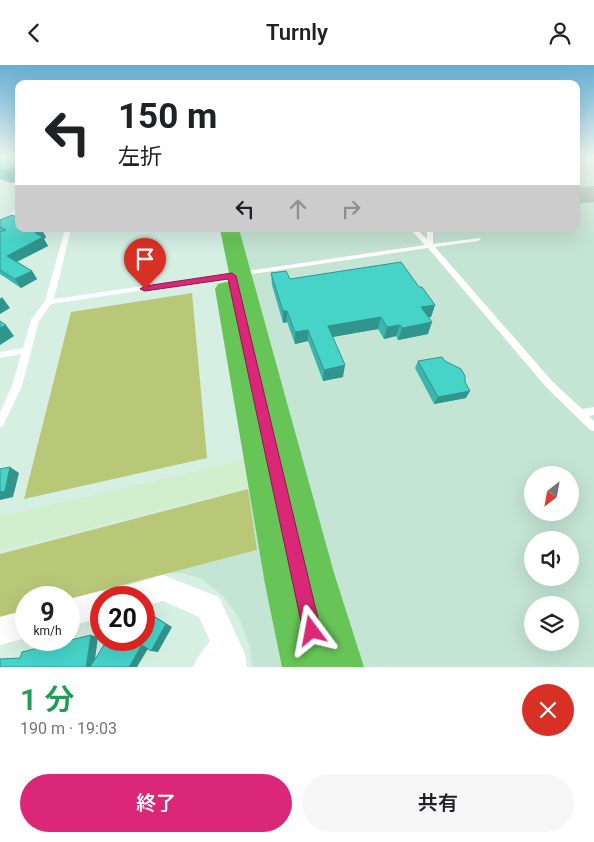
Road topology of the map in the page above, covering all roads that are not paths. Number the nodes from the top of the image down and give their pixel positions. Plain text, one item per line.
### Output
1 (15, 212) edge
2 (0, 226) edge
3 (67, 232) edge
4 (215, 232) edge
5 (222, 232) edge
6 (230, 232) edge
7 (416, 232) edge
8 (430, 232) edge
9 (478, 239) dead end
10 (430, 246) junction
11 (232, 276) junction
12 (49, 302) junction
13 (27, 351) junction
14 (0, 355) edge
15 (594, 411) edge
16 (580, 414) junction
17 (0, 423) edge
18 (594, 427) edge
19 (0, 534) edge
20 (155, 590) edge
21 (15, 627) edge
22 (0, 631) edge
23 (229, 655) edge
24 (208, 667) edge
25 (305, 667) edge
26 (341, 667) edge

1 - 2 lane
3 - 12 lane
4 - 25 highway
5 - 11 street
6 - 26 highway
7 - 10 lane
8 - 10 lane
9 - 10 lane
10 - 11 lane
10 - 16 lane
11 - 12 lane
11 - 19 street
12 - 13 lane
13 - 14 lane
13 - 17 lane
15 - 16 lane
16 - 18 lane
20 - 23 street
21 - 22 street
23 - 24 street

